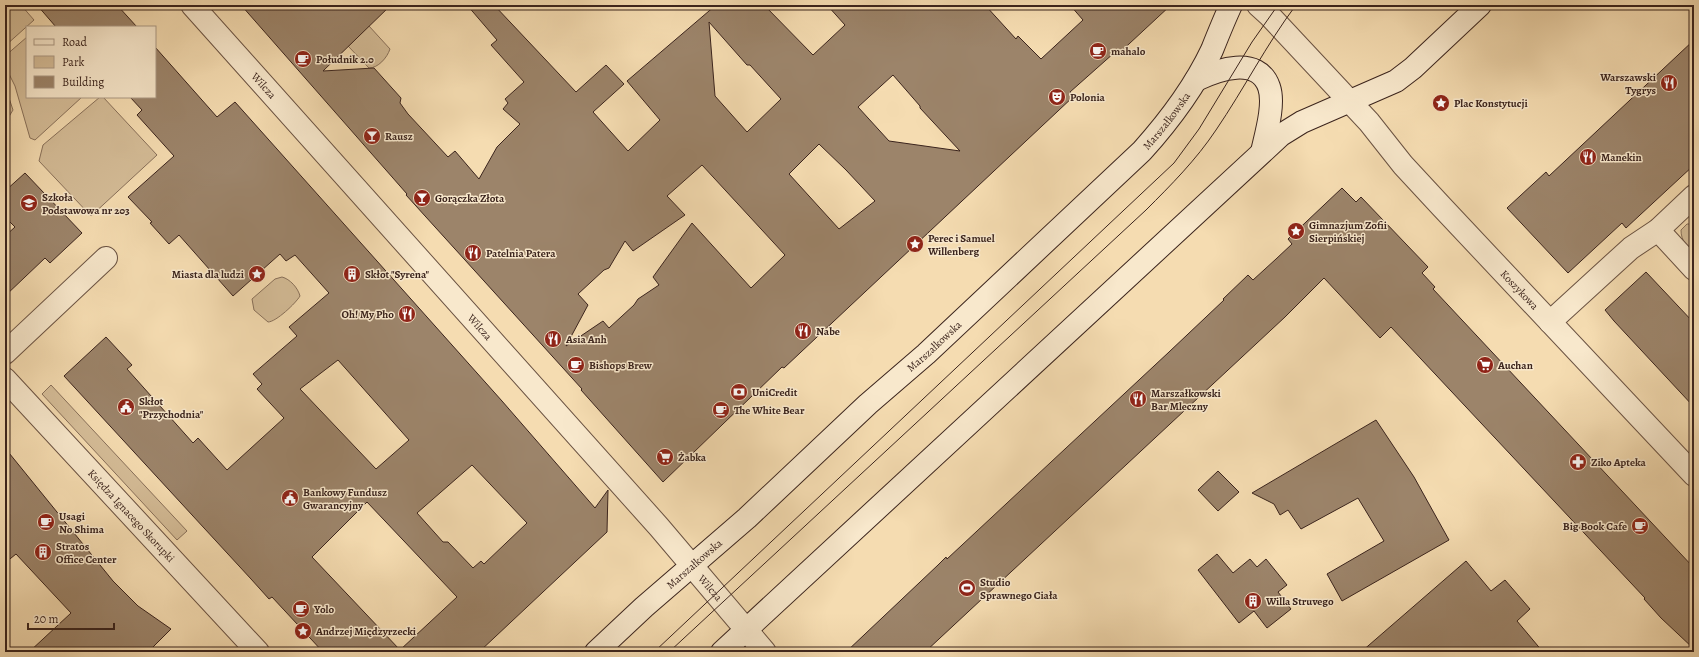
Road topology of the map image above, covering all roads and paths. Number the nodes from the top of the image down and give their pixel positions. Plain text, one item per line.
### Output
1 (192, 5) edge
2 (1231, 5) edge
3 (1258, 5) edge
4 (1480, 5) edge
5 (1196, 80) junction
6 (1350, 102) junction
7 (1262, 152) junction
8 (1694, 196) edge
9 (1658, 230) junction
10 (106, 258) dead end
11 (1694, 269) edge
12 (1550, 322) junction
13 (5, 352) edge
14 (5, 379) edge
15 (1694, 475) edge
16 (691, 566) junction
17 (746, 630) junction
18 (258, 652) edge
19 (596, 652) edge
20 (722, 652) edge
21 (765, 652) edge

1 - 16 street, Wilcza
2 - 5 street, Marszałkowska
3 - 6 street
4 - 6 street
5 - 7 street
5 - 16 street, Marszałkowska
6 - 7 street
6 - 12 street, Koszykowa
7 - 17 street
8 - 9 street
9 - 11 street
9 - 12 street
10 - 13 street
12 - 15 street, Koszykowa
14 - 18 street, Księdza Ignacego Skorupki
16 - 17 street, Wilcza
16 - 19 street, Marszałkowska
17 - 20 street
17 - 21 street, Wilcza

